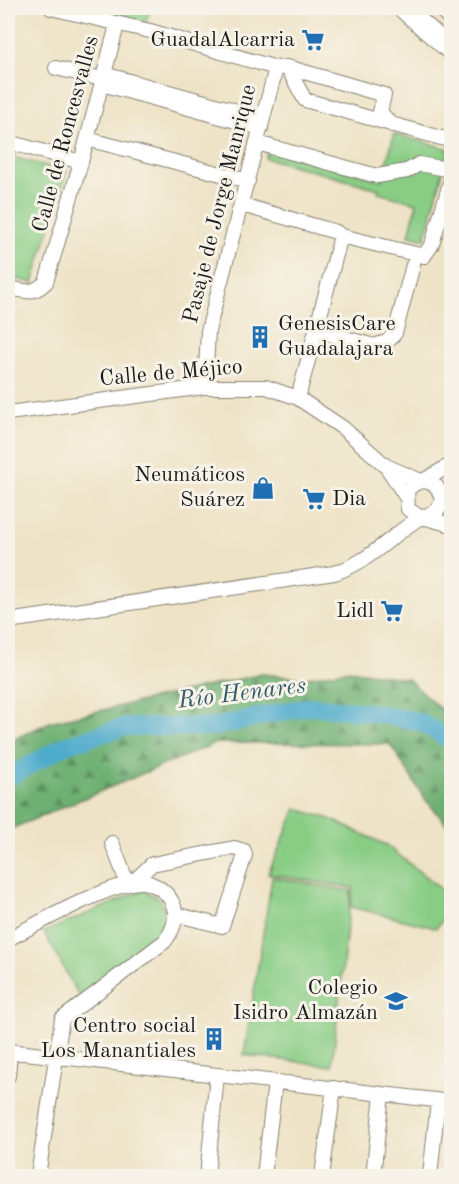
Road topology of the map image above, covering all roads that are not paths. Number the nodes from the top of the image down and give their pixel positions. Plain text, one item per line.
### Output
1 (51, 8) edge
2 (403, 8) edge
3 (423, 8) edge
4 (443, 8) edge
5 (452, 16) edge
6 (117, 25) junction
7 (452, 37) edge
8 (452, 51) edge
9 (56, 68) dead end
10 (281, 68) junction
11 (106, 80) junction
12 (262, 123) junction
13 (392, 125) junction
14 (87, 139) junction
15 (452, 141) edge
16 (8, 142) edge
17 (257, 143) junction
18 (81, 162) junction
19 (452, 170) edge
20 (452, 177) edge
21 (248, 181) junction
22 (248, 207) junction
23 (341, 236) junction
24 (413, 265) dead end
25 (8, 287) edge
26 (316, 330) junction
27 (205, 387) junction
28 (298, 398) junction
29 (8, 413) edge
30 (452, 464) edge
31 (386, 466) junction
32 (452, 471) edge
33 (422, 481) junction
34 (442, 496) junction
35 (406, 499) junction
36 (452, 515) edge
37 (422, 517) junction
38 (452, 525) edge
39 (395, 533) junction
40 (8, 621) edge
41 (112, 843) dead end
42 (132, 883) junction
43 (176, 918) junction
44 (8, 939) edge
45 (9, 1052) edge
46 (56, 1056) junction
47 (218, 1075) junction
48 (8, 1076) edge
49 (275, 1082) junction
50 (334, 1088) junction
51 (382, 1094) junction
52 (445, 1102) edge
53 (265, 1172) edge
54 (38, 1176) edge
55 (207, 1176) edge
56 (322, 1176) edge
57 (373, 1176) edge
58 (430, 1176) edge

1 - 6 street
2 - 8 highway
3 - 7 highway
4 - 5 highway
6 - 10 street
6 - 11 street, Calle de Roncesvalles
9 - 11 street
10 - 12 street, Pasaje de Jorge Manrique
10 - 13 street
10 - 13 street
11 - 12 street
11 - 14 street, Calle de Roncesvalles
12 - 17 street, Pasaje de Jorge Manrique
13 - 15 street
14 - 18 street, Calle de Roncesvalles
14 - 21 street
16 - 18 street
17 - 19 street
17 - 21 street, Pasaje de Jorge Manrique
18 - 25 street, Calle de Roncesvalles
20 - 23 street
21 - 22 street, Pasaje de Jorge Manrique
22 - 23 street
22 - 27 street, Pasaje de Jorge Manrique
23 - 26 street
24 - 26 street
26 - 28 street
27 - 28 street, Calle de Méjico
27 - 29 street, Calle de Méjico
28 - 31 street, Calle de Méjico
30 - 33 street
31 - 33 street, Calle de Méjico
31 - 35 street, Calle de Méjico
32 - 34 street
33 - 34 street
33 - 35 street
34 - 36 street
34 - 37 street
35 - 37 street
35 - 39 street
37 - 38 street
37 - 39 street
39 - 40 street
41 - 42 street
42 - 43 street
42 - 43 street
42 - 44 street
43 - 46 street
45 - 46 street
45 - 48 street
46 - 47 street
46 - 54 street
47 - 49 street
47 - 55 street
49 - 50 street
49 - 53 street
50 - 51 street
50 - 56 street
51 - 52 street
51 - 57 street
52 - 58 street

